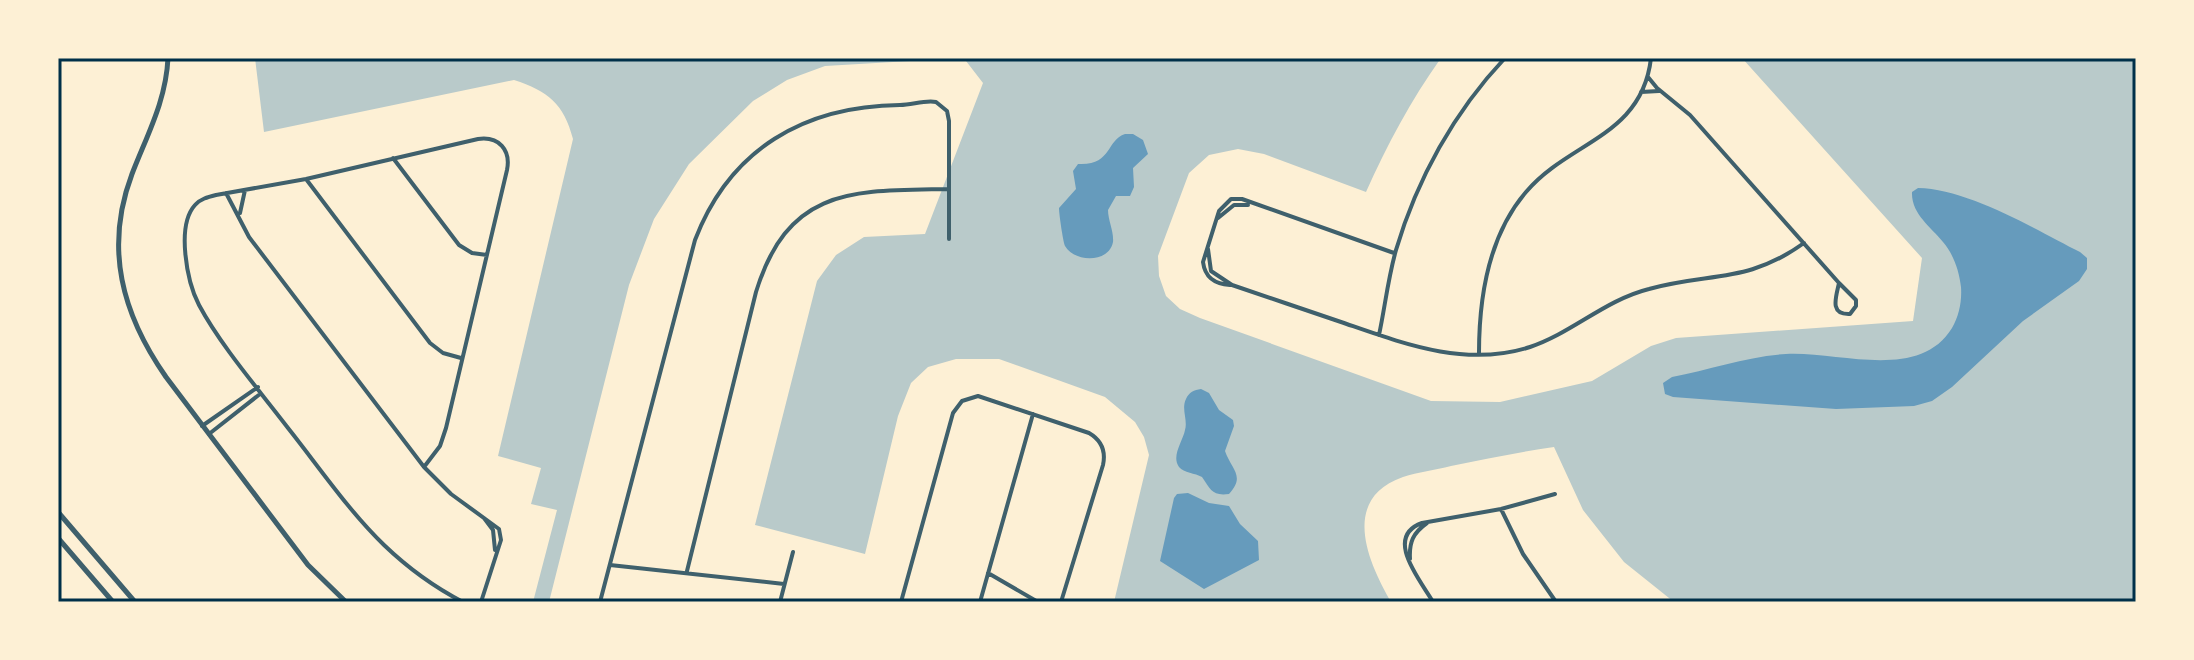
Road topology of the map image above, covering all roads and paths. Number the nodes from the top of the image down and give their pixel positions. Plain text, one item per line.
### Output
1 (168, 58) edge
2 (1505, 58) edge
3 (1651, 58) edge
4 (1647, 76) junction
5 (1661, 91) junction
6 (1641, 92) junction
7 (393, 158) junction
8 (306, 179) junction
9 (245, 189) junction
10 (949, 189) junction
11 (226, 193) junction
12 (239, 219) junction
13 (949, 239) dead end
14 (1804, 243) junction
15 (1395, 254) junction
16 (487, 255) junction
17 (1839, 283) junction
18 (1379, 335) junction
19 (1479, 354) junction
20 (461, 358) junction
21 (259, 390) junction
22 (1033, 414) junction
23 (202, 426) junction
24 (209, 434) junction
25 (424, 467) junction
26 (1555, 494) dead end
27 (1501, 509) junction
28 (58, 512) edge
29 (58, 538) edge
30 (793, 552) dead end
31 (610, 565) junction
32 (687, 571) junction
33 (988, 573) junction
34 (784, 584) junction
35 (113, 602) edge
36 (135, 602) edge
37 (346, 602) edge
38 (463, 602) edge
39 (481, 602) edge
40 (600, 602) edge
41 (780, 602) edge
42 (901, 602) edge
43 (980, 602) edge
44 (1038, 602) edge
45 (1061, 602) edge
46 (1433, 602) edge
47 (1556, 602) edge

1 - 23 street
2 - 15 street
3 - 4 street
4 - 5 street
4 - 6 street
5 - 6 street
5 - 14 street
6 - 19 street
7 - 8 street
7 - 16 street
7 - 16 street
8 - 9 street
8 - 20 street
9 - 11 street
9 - 12 street
10 - 13 street
10 - 31 street
10 - 32 street
11 - 12 street
11 - 21 street
12 - 25 street
14 - 17 street
14 - 19 street
15 - 18 street
15 - 18 street
16 - 20 street
17 - 17 street
18 - 19 street
20 - 25 street
21 - 23 street
21 - 24 street
21 - 38 street
22 - 33 street
22 - 42 street
22 - 45 street
23 - 24 street
24 - 37 street
25 - 39 street
26 - 27 street
27 - 46 street
27 - 47 street
28 - 36 street
29 - 35 street
30 - 34 street
31 - 32 street
31 - 40 street
32 - 34 street
33 - 43 street
33 - 44 street
34 - 41 street

